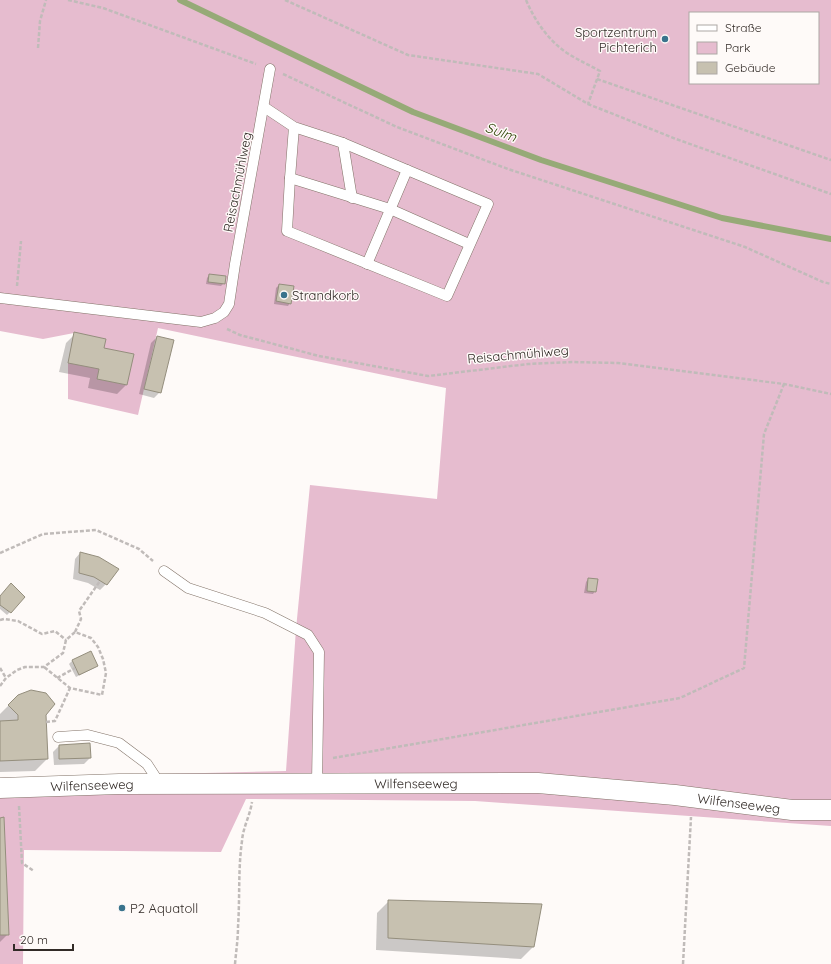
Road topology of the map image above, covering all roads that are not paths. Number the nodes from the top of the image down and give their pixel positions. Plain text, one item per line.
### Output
1 (270, 69) road end
2 (264, 107) junction
3 (294, 127) junction
4 (343, 143) junction
5 (407, 170) junction
6 (290, 178) junction
7 (352, 198) junction
8 (390, 209) junction
9 (469, 244) junction
10 (367, 264) junction
11 (0, 298) edge
12 (164, 571) road end
13 (58, 737) dead end
14 (160, 784) junction
15 (317, 784) junction
16 (0, 788) edge
17 (831, 810) edge

1 - 2 lane, Reisachmühlweg
2 - 3 lane
2 - 11 lane, Reisachmühlweg
3 - 4 lane
3 - 6 lane
4 - 5 lane
4 - 7 lane
5 - 8 lane
5 - 9 lane
6 - 7 lane
6 - 10 lane
7 - 8 lane
8 - 9 lane
8 - 10 lane
9 - 10 lane
12 - 15 lane
13 - 14 lane
14 - 15 street, Wilfenseeweg
14 - 16 street, Wilfenseeweg
15 - 17 street, Wilfenseeweg

